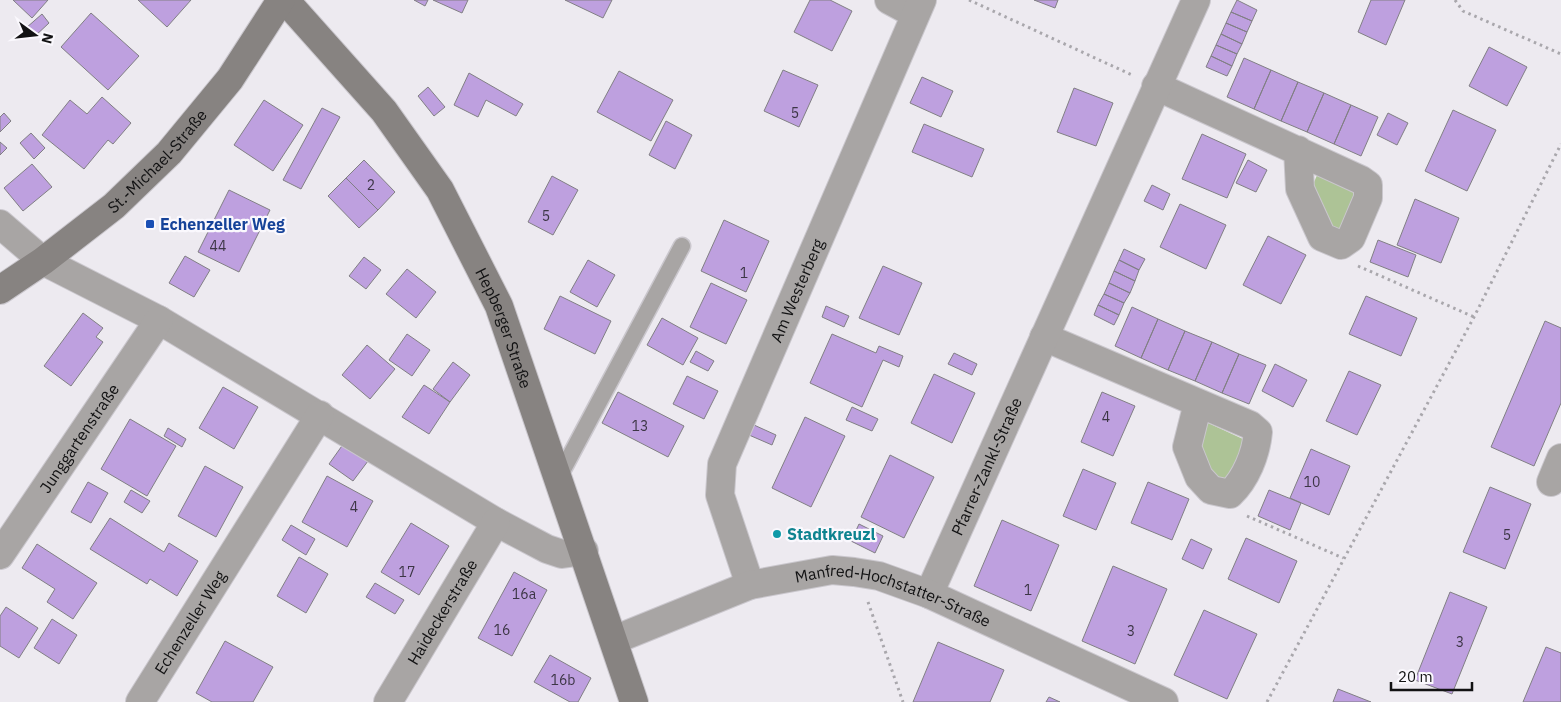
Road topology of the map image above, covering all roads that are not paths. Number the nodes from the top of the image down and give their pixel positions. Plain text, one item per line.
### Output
1 (280, 0) edge
2 (285, 0) edge
3 (889, 0) edge
4 (1196, 0) edge
5 (919, 7) edge
6 (1156, 86) junction
7 (1298, 150) junction
8 (0, 224) edge
9 (682, 246) dead end
10 (43, 261) junction
11 (0, 290) edge
12 (159, 320) junction
13 (1044, 337) junction
14 (1198, 403) junction
15 (320, 415) junction
16 (559, 477) junction
17 (496, 522) junction
18 (584, 551) junction
19 (0, 555) edge
20 (750, 585) junction
21 (929, 594) junction
22 (614, 640) junction
23 (140, 702) edge
24 (388, 702) edge
25 (634, 702) edge
26 (1164, 702) edge

1 - 10 street, St.-Michael-Straße
2 - 16 street, Hepberger Straße
3 - 5 street
4 - 6 street, Pfarrer-Zankl-Straße
5 - 20 street, Am Westerberg
6 - 7 street
6 - 13 street, Pfarrer-Zankl-Straße
7 - 7 street
8 - 10 street
9 - 16 lane
10 - 11 street, St.-Michael-Straße
10 - 12 street
12 - 15 street
12 - 19 street, Junggartenstraße
13 - 14 street
13 - 21 street, Pfarrer-Zankl-Straße
14 - 14 street
15 - 17 street
15 - 23 street, Echenzeller Weg
16 - 18 street, Hepberger Straße
17 - 18 street
17 - 24 street, Haideckerstraße
18 - 22 street, Hepberger Straße
20 - 21 street, Manfred-Hochstatter-Straße
20 - 22 street, Manfred-Hochstatter-Straße
21 - 26 street, Manfred-Hochstatter-Straße
22 - 25 street, Hepberger Straße

